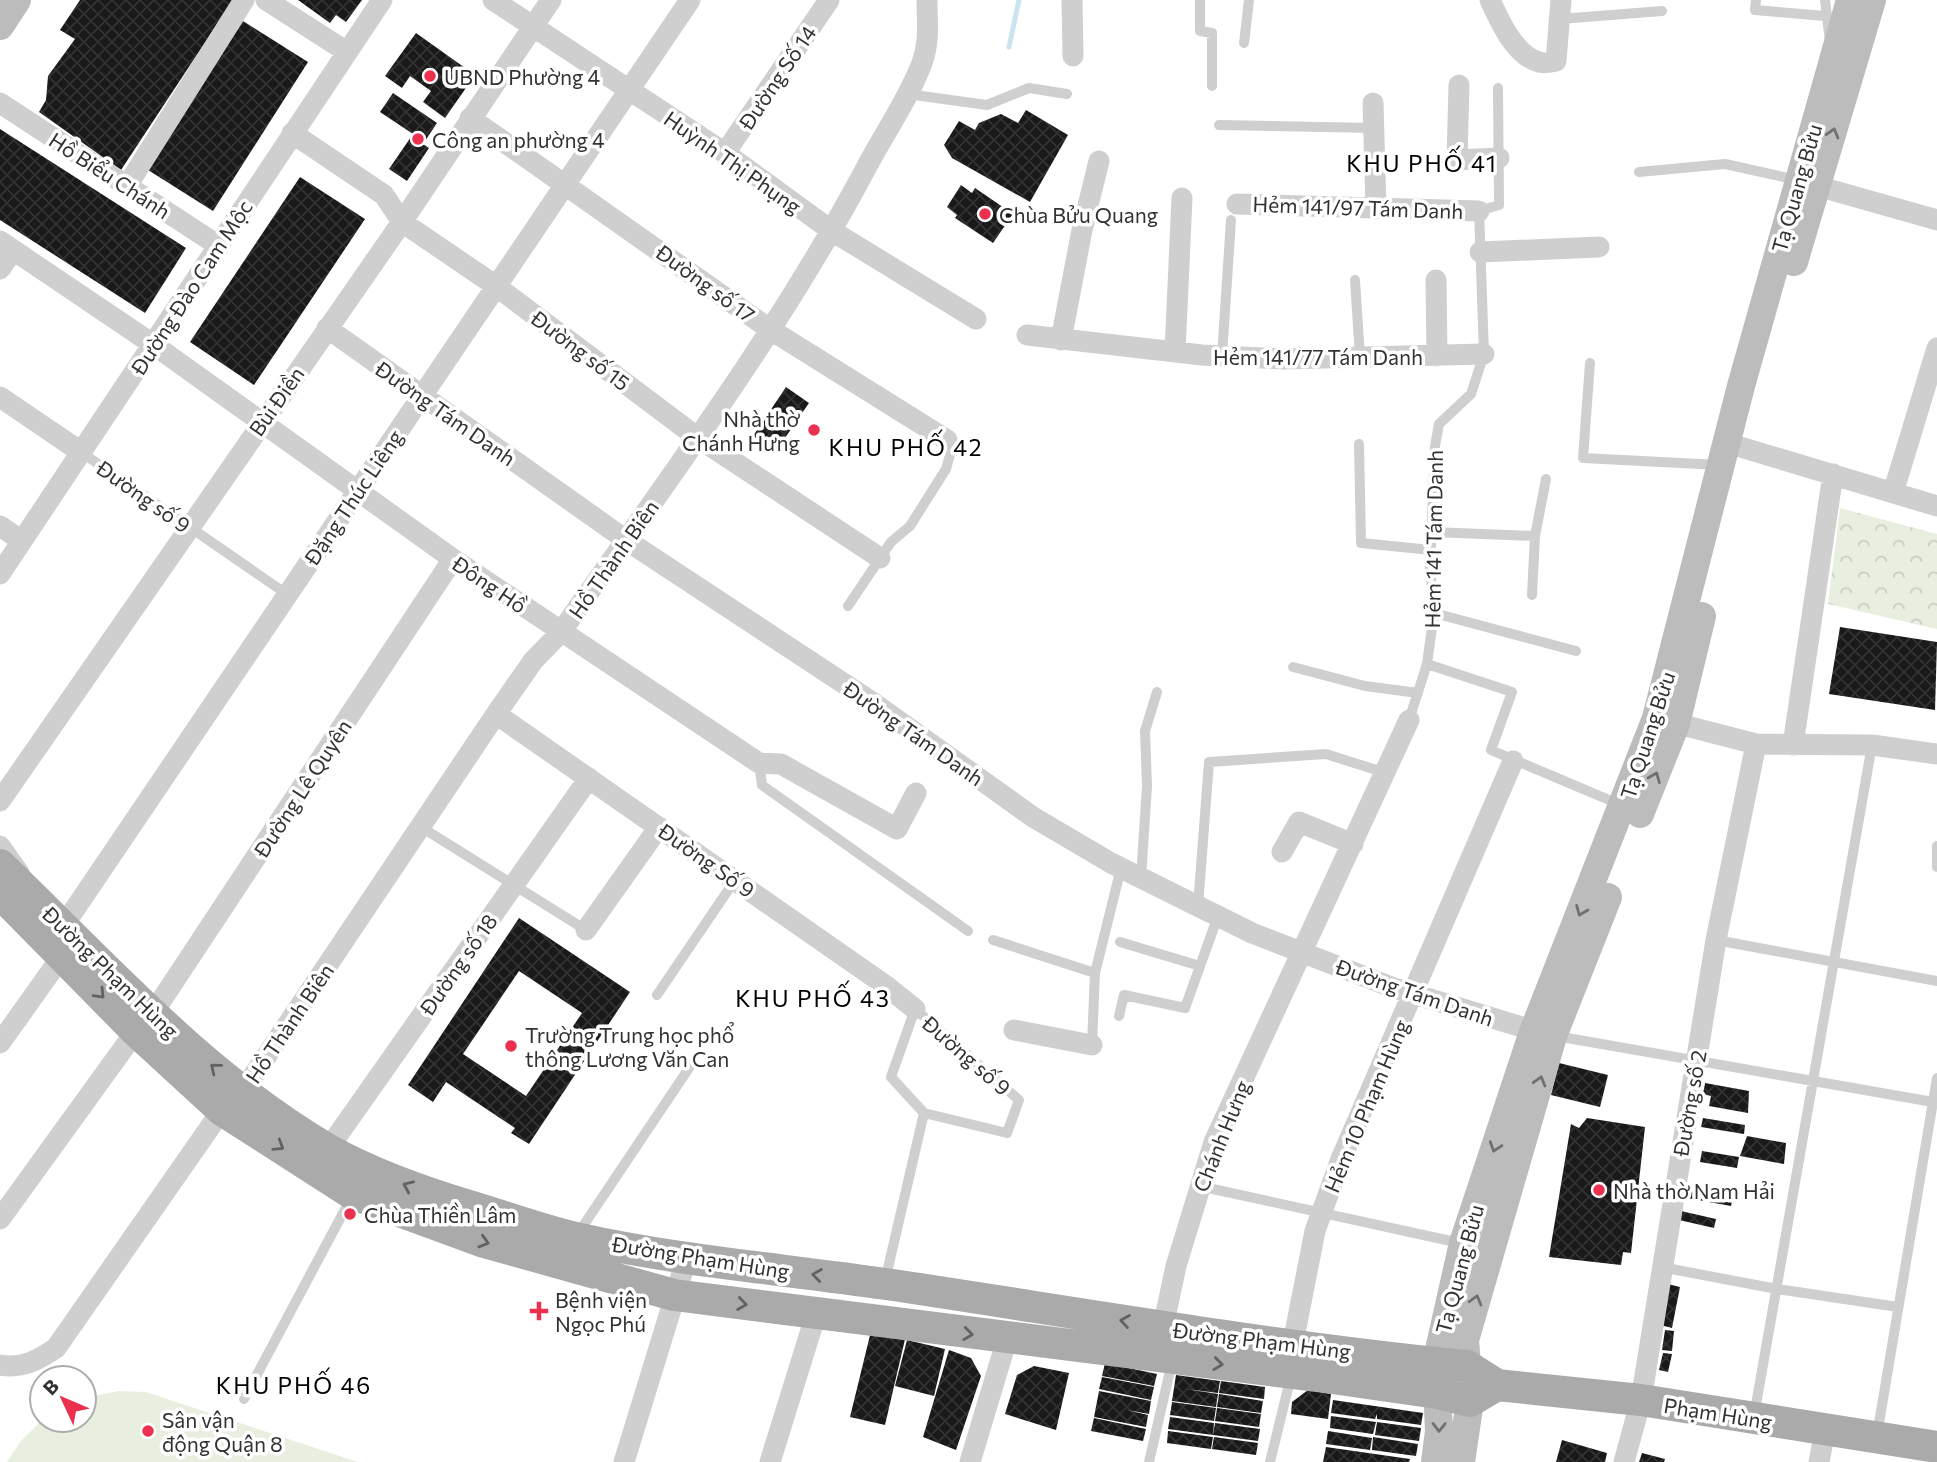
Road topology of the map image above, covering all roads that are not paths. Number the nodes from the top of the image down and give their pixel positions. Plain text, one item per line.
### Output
1 (17, 0) edge
2 (244, 0) edge
3 (266, 0) edge
4 (382, 0) edge
5 (493, 0) edge
6 (551, 0) edge
7 (690, 0) edge
8 (829, 0) edge
9 (1072, 0) edge
10 (1200, 0) edge
11 (1248, 0) edge
12 (1490, 0) edge
13 (1756, 0) edge
14 (1825, 0) edge
15 (1850, 0) edge
16 (1871, 0) edge
17 (926, 3) edge
18 (1561, 9) edge
19 (1662, 11) dead end
20 (1825, 16) junction
21 (0, 26) edge
22 (533, 27) junction
23 (1244, 43) dead end
24 (346, 52) junction
25 (1073, 56) dead end
26 (1833, 59) junction
27 (1459, 85) dead end
28 (1212, 86) dead end
29 (1498, 88) dead end
30 (628, 90) junction
31 (907, 94) junction
32 (1067, 94) dead end
33 (0, 103) edge
34 (1373, 103) dead end
35 (470, 118) junction
36 (1219, 125) dead end
37 (1373, 128) junction
38 (292, 133) junction
39 (725, 153) junction
40 (1499, 158) junction
41 (1099, 161) dead end
42 (1639, 172) dead end
43 (565, 182) junction
44 (1807, 183) junction
45 (127, 186) junction
46 (1182, 198) dead end
47 (1376, 209) junction
48 (1479, 211) junction
49 (1234, 212) joint
50 (1937, 220) edge
51 (402, 222) junction
52 (832, 232) junction
53 (6, 246) edge
54 (219, 246) junction
55 (1599, 247) dead end
56 (1480, 252) junction
57 (0, 269) edge
58 (1436, 280) dead end
59 (1355, 281) dead end
60 (496, 286) junction
61 (976, 319) dead end
62 (327, 328) junction
63 (771, 330) junction
64 (1027, 335) dead end
65 (1062, 340) junction
66 (154, 345) junction
67 (1937, 348) edge
68 (1175, 352) junction
69 (1484, 354) junction
70 (1222, 356) junction
71 (1437, 356) junction
72 (1360, 357) junction
73 (1590, 363) dead end
74 (422, 395) junction
75 (0, 397) edge
76 (262, 422) junction
77 (698, 438) junction
78 (947, 440) joint
79 (1359, 444) dead end
80 (81, 452) junction
81 (1730, 452) junction
82 (1833, 474) junction
83 (1546, 479) dead end
84 (358, 491) junction
85 (1893, 493) junction
86 (1937, 506) edge
87 (0, 526) edge
88 (189, 527) junction
89 (1432, 531) junction
90 (1535, 536) junction
91 (626, 540) junction
92 (22, 541) junction
93 (1431, 550) junction
94 (880, 558) junction
95 (453, 559) junction
96 (0, 574) edge
97 (288, 595) junction
98 (1531, 595) dead end
99 (848, 606) dead end
100 (1434, 613) junction
101 (561, 632) junction
102 (1576, 651) dead end
103 (1427, 664) junction
104 (1293, 667) dead end
105 (1157, 692) dead end
106 (1418, 693) junction
107 (496, 714) junction
108 (1409, 720) joint
109 (1666, 721) junction
110 (1756, 744) junction
111 (1793, 745) junction
112 (1872, 745) junction
113 (1937, 754) edge
114 (1513, 761) junction
115 (759, 763) junction
116 (1385, 773) junction
117 (589, 778) junction
118 (916, 793) dead end
119 (0, 801) edge
120 (1623, 806) junction
121 (421, 827) junction
122 (659, 827) junction
123 (1353, 844) junction
124 (0, 846) edge
125 (1937, 846) edge
126 (1282, 852) dead end
127 (1937, 867) edge
128 (1121, 868) junction
129 (1141, 878) junction
130 (735, 880) junction
131 (513, 886) junction
132 (11, 892) edge
133 (1198, 906) junction
134 (1218, 916) junction
135 (586, 930) joint
136 (968, 931) dead end
137 (63, 940) junction
138 (993, 940) dead end
139 (1716, 940) junction
140 (1120, 942) dead end
141 (1303, 953) junction
142 (1834, 961) junction
143 (1200, 966) junction
144 (1096, 973) junction
145 (1937, 981) edge
146 (657, 995) dead end
147 (1414, 995) junction
148 (915, 1009) junction
149 (1119, 1016) dead end
150 (144, 1023) junction
151 (1014, 1030) dead end
152 (1543, 1034) junction
153 (0, 1043) edge
154 (1092, 1045) joint
155 (1696, 1062) junction
156 (691, 1065) dead end
157 (1937, 1078) edge
158 (1813, 1080) junction
159 (232, 1100) junction
160 (1933, 1102) junction
161 (924, 1113) junction
162 (328, 1149) junction
163 (1199, 1186) junction
164 (354, 1194) junction
165 (1321, 1214) junction
166 (0, 1219) edge
167 (575, 1238) junction
168 (1463, 1243) junction
169 (687, 1257) junction
170 (1661, 1267) junction
171 (885, 1284) junction
172 (1777, 1289) junction
173 (674, 1295) junction
174 (1898, 1307) junction
175 (816, 1314) junction
176 (1163, 1327) junction
177 (1007, 1339) junction
178 (1292, 1358) junction
179 (1173, 1359) junction
180 (0, 1365) edge
181 (1467, 1366) junction
182 (1436, 1378) junction
183 (1497, 1385) junction
184 (244, 1399) dead end
185 (1469, 1401) junction
186 (1641, 1401) junction
187 (1754, 1419) junction
188 (1825, 1431) junction
189 (1876, 1438) junction
190 (1937, 1447) edge
191 (624, 1462) edge
192 (770, 1462) edge
193 (970, 1462) edge
194 (1149, 1462) edge
195 (1270, 1462) edge
196 (1435, 1462) edge
197 (1461, 1462) edge
198 (1625, 1462) edge
199 (1819, 1462) edge

1 - 21 main road
2 - 45 street
3 - 24 street
4 - 24 street, Đường Đào Cam Mộc
5 - 22 street, Huỳnh Thị Phụng
6 - 22 street, Bùi Điền
7 - 30 street, Đặng Thúc Liêng
8 - 39 street, Đường Số 14
9 - 25 street
10 - 28 lane
11 - 23 lane
12 - 18 street
13 - 20 lane
14 - 20 lane
15 - 26 main road, Tạ Quang Bửu
44 -> 16 main road, Tạ Quang Bửu
17 - 31 street, Hồ Thành Biên
18 - 19 lane
20 - 26 lane
22 - 30 street, Huỳnh Thị Phụng
22 - 35 street, Bùi Điền
24 - 38 street, Đường Đào Cam Mộc
26 - 44 main road, Tạ Quang Bửu
27 - 40 street
29 - 40 lane
30 - 39 street, Huỳnh Thị Phụng
30 - 43 street, Đặng Thúc Liêng
31 - 32 lane
31 - 52 street, Hồ Thành Biên
33 - 45 street, Hồ Biểu Chánh
34 - 37 street
35 - 43 street, Đường số 17
35 - 51 street, Bùi Điền
36 - 37 lane
37 - 47 street
38 - 51 street, Đường số 15
38 - 54 street, Đường Đào Cam Mộc
39 - 52 street, Huỳnh Thị Phụng
40 - 48 lane
41 - 65 street
42 - 44 lane
43 - 60 street, Đặng Thúc Liêng
43 - 63 street, Đường số 17
44 - 50 street
44 - 81 main road, Tạ Quang Bửu
45 - 54 street, Hồ Biểu Chánh
46 - 68 street
47 - 48 street, Hẻm 141/97 Tám Danh
47 - 49 street, Hẻm 141/97 Tám Danh
48 - 56 lane, Hẻm 141 Tám Danh
49 - 70 lane
51 - 60 street, Đường số 15
51 - 62 street, Bùi Điền
52 - 61 street, Huỳnh Thị Phụng
52 - 63 street, Hồ Thành Biên
53 - 57 street
53 - 66 street, Đông Hồ
54 - 66 street, Đường Đào Cam Mộc
55 - 56 street
56 - 69 lane, Hẻm 141 Tám Danh
58 - 71 street
59 - 72 lane
60 - 74 street, Đặng Thúc Liêng
60 - 77 street, Đường số 15
62 - 74 street, Đường Tám Danh
62 - 76 street, Bùi Điền
63 - 77 street, Hồ Thành Biên
63 - 78 street, Đường số 17
64 - 65 street, Hẻm 141/77 Tám Danh
65 - 68 street, Hẻm 141/77 Tám Danh
66 - 76 street, Đông Hồ
66 - 80 street, Đường Đào Cam Mộc
67 - 85 street
68 - 70 street, Hẻm 141/77 Tám Danh
69 - 71 street, Hẻm 141/77 Tám Danh
69 - 89 lane, Hẻm 141 Tám Danh
70 - 72 street, Hẻm 141/77 Tám Danh
71 - 72 street, Hẻm 141/77 Tám Danh
73 - 81 lane
74 - 84 street, Đặng Thúc Liêng
74 - 91 street, Đường Tám Danh
75 - 80 street, Đường số 9
76 - 84 street, Đông Hồ
76 - 88 street, Bùi Điền
77 - 91 street, Hồ Thành Biên
77 - 94 street, Đường số 15
78 - 94 lane
79 - 93 lane
80 - 88 lane, Đường số 9
80 - 92 street, Đường Đào Cam Mộc
81 - 82 street
81 - 109 main road, Tạ Quang Bửu
82 - 85 street
82 - 111 street
83 - 90 lane
84 - 95 street, Đông Hồ
84 - 97 street, Đặng Thúc Liêng
85 - 86 street
87 - 92 street
88 - 97 lane, Đường số 9
88 - 119 street, Bùi Điền
89 - 90 lane
89 - 93 lane, Hẻm 141 Tám Danh
90 - 98 lane
91 - 101 street, Hồ Thành Biên
91 - 128 street, Đường Tám Danh
92 - 96 street, Đường Đào Cam Mộc
93 - 100 lane, Hẻm 141 Tám Danh
94 - 99 lane
95 - 101 street, Đông Hồ
95 - 150 street, Đường Lê Quyên
97 - 137 street, Đặng Thúc Liêng
100 - 102 lane
100 - 103 lane, Hẻm 141 Tám Danh
101 - 107 street, Hồ Thành Biên
101 - 115 street, Đông Hồ
103 - 106 lane, Hẻm 141 Tám Danh
103 - 114 lane
104 - 106 lane
105 - 129 lane
106 - 108 lane, Hẻm 141 Tám Danh
107 - 117 street, Đường Số 9
107 - 121 street, Hồ Thành Biên
108 - 116 street, Hẻm 141 Tám Danh
109 - 110 street
109 - 120 main road, Tạ Quang Bửu
152 -> 109 main road, Tạ Quang Bửu
110 - 111 street
110 - 139 street, Đường số 2
111 - 112 street
112 - 113 street
112 - 142 lane
114 - 120 lane
114 - 147 street, Hẻm 10 Phạm Hùng
115 - 118 street
115 - 136 lane
116 - 123 street, Hẻm 141 Tám Danh
116 - 133 lane
117 - 122 street, Đường Số 9
117 - 131 street, Đường số 18
120 -> 152 main road, Tạ Quang Bửu
121 - 131 lane
121 - 159 street, Hồ Thành Biên
122 - 130 street, Đường Số 9
122 - 135 street
123 - 126 street
123 - 141 street, Hẻm 141 Tám Danh
124 - 132 street, Đường Phạm Hùng
125 - 127 lane
128 - 129 street, Đường Tám Danh
128 - 144 lane
129 - 133 street, Đường Tám Danh
130 - 146 lane
130 - 148 street, Đường Số 9
131 - 135 lane
131 - 162 street, Đường số 18
132 - 137 main road, Đường Phạm Hùng
133 - 134 street, Đường Tám Danh
134 - 141 street, Đường Tám Danh
134 - 143 lane
137 - 150 main road, Đường Phạm Hùng
137 - 153 street, Đặng Thúc Liêng
138 - 144 lane
139 - 142 lane
139 - 155 street, Đường số 2
140 - 143 lane
141 - 147 street, Đường Tám Danh
141 - 163 street, Chánh Hưng
142 - 145 lane
142 - 158 lane
143 - 149 lane
144 - 154 lane
147 - 152 street, Đường Tám Danh
147 - 165 street, Hẻm 10 Phạm Hùng
148 - 161 lane
148 - 161 lane, Đường số 9
150 - 159 main road, Đường Phạm Hùng
150 - 166 street, Đường Lê Quyên
151 - 154 street
152 - 155 lane
152 -> 168 main road, Tạ Quang Bửu
181 -> 152 main road, Tạ Quang Bửu
155 - 158 lane
155 - 170 street, Đường số 2
156 - 167 lane
157 - 160 lane
158 - 160 lane
158 - 172 lane
159 - 162 main road, Đường Phạm Hùng
159 -> 164 main road, Đường Phạm Hùng
159 - 180 street, Hồ Thành Biên
160 - 174 lane
161 - 171 lane
167 -> 162 main road, Đường Phạm Hùng
163 - 165 lane
163 - 176 street, Chánh Hưng
164 -> 173 main road, Đường Phạm Hùng
164 - 184 lane
165 - 168 lane
165 - 178 street, Hẻm 10 Phạm Hùng
167 - 169 main road, Đường Phạm Hùng
168 - 182 main road, Tạ Quang Bửu
171 -> 169 main road, Đường Phạm Hùng
169 - 173 street
170 - 172 lane
170 - 186 street, Đường số 2
176 -> 171 main road, Đường Phạm Hùng
172 - 174 lane
172 - 187 lane
173 -> 175 main road, Đường Phạm Hùng
173 - 191 street
174 - 189 lane
175 -> 177 main road, Đường Phạm Hùng
175 - 192 street
176 - 178 main road, Đường Phạm Hùng
177 - 179 main road, Đường Phạm Hùng
177 - 193 street
179 -> 178 main road, Đường Phạm Hùng
178 - 182 main road, Đường Phạm Hùng
178 - 195 lane
179 - 194 lane
181 - 182 main road, Đường Phạm Hùng
181 - 183 main road, Phạm Hùng
181 - 185 main road, Tạ Quang Bửu
182 - 185 main road
182 -> 196 main road, Tạ Quang Bửu
183 - 185 main road
183 - 186 main road, Phạm Hùng
185 - 197 main road, Tạ Quang Bửu
186 - 187 main road, Phạm Hùng
186 - 198 street, Đường số 2
187 - 188 main road, Phạm Hùng
188 - 189 main road, Phạm Hùng
188 - 199 street
189 - 190 main road, Phạm Hùng

